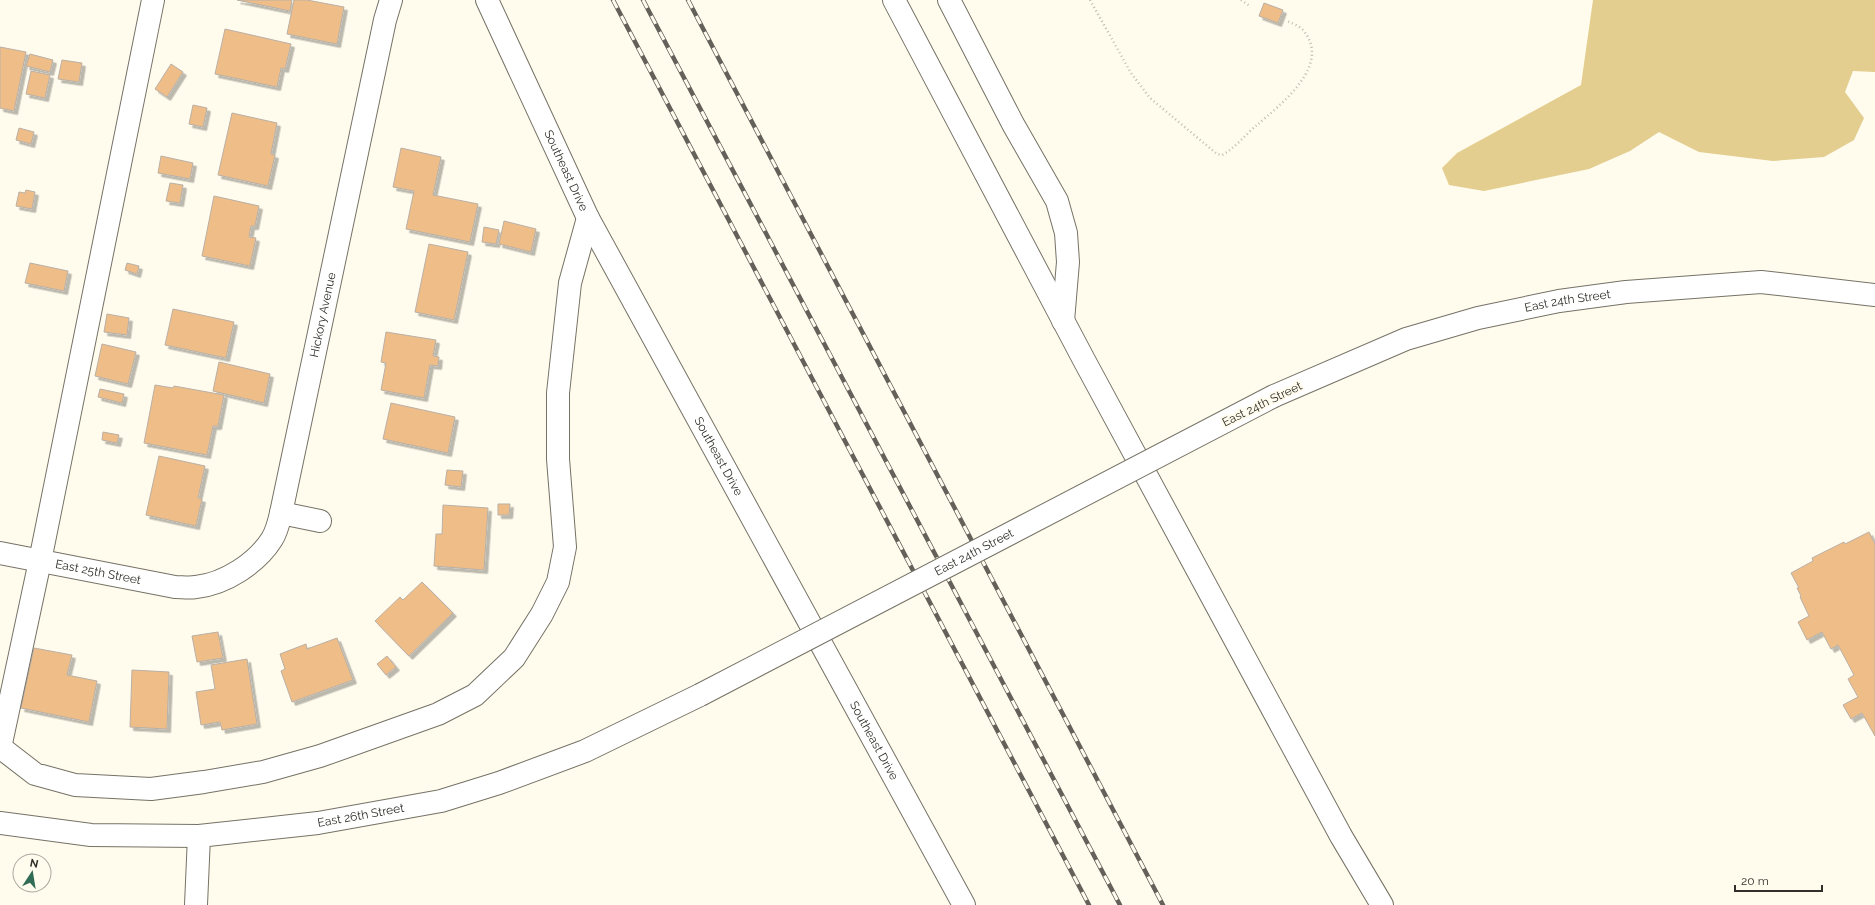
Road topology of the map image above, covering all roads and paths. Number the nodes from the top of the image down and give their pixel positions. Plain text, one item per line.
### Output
1 (153, 0) edge
2 (391, 0) edge
3 (487, 0) edge
4 (894, 0) edge
5 (949, 0) edge
6 (1090, 0) edge
7 (1241, 0) edge
8 (1250, 6) dead end
9 (1287, 20) dead end
10 (588, 218) junction
11 (1875, 295) edge
12 (1064, 321) junction
13 (281, 513) junction
14 (320, 521) dead end
15 (0, 553) edge
16 (40, 561) junction
17 (197, 587) joint
18 (700, 695) joint
19 (0, 747) edge
20 (0, 823) edge
21 (199, 836) junction
22 (196, 905) edge
23 (964, 905) edge
24 (1382, 905) edge

1 - 16 street
2 - 13 street, Hickory Avenue
3 - 10 street, Southeast Drive
4 - 12 street
5 - 12 street
6 - 9 path
7 - 8 path
10 - 19 street
10 - 23 street, Southeast Drive
11 - 18 street, East 24th Street, bridge
12 - 24 street
13 - 14 street
13 - 17 street, Hickory Avenue
15 - 16 street, East 25th Street
16 - 17 street, East 25th Street
16 - 19 street
18 - 21 street, East 26th Street
20 - 21 street, East 26th Street
21 - 22 street

